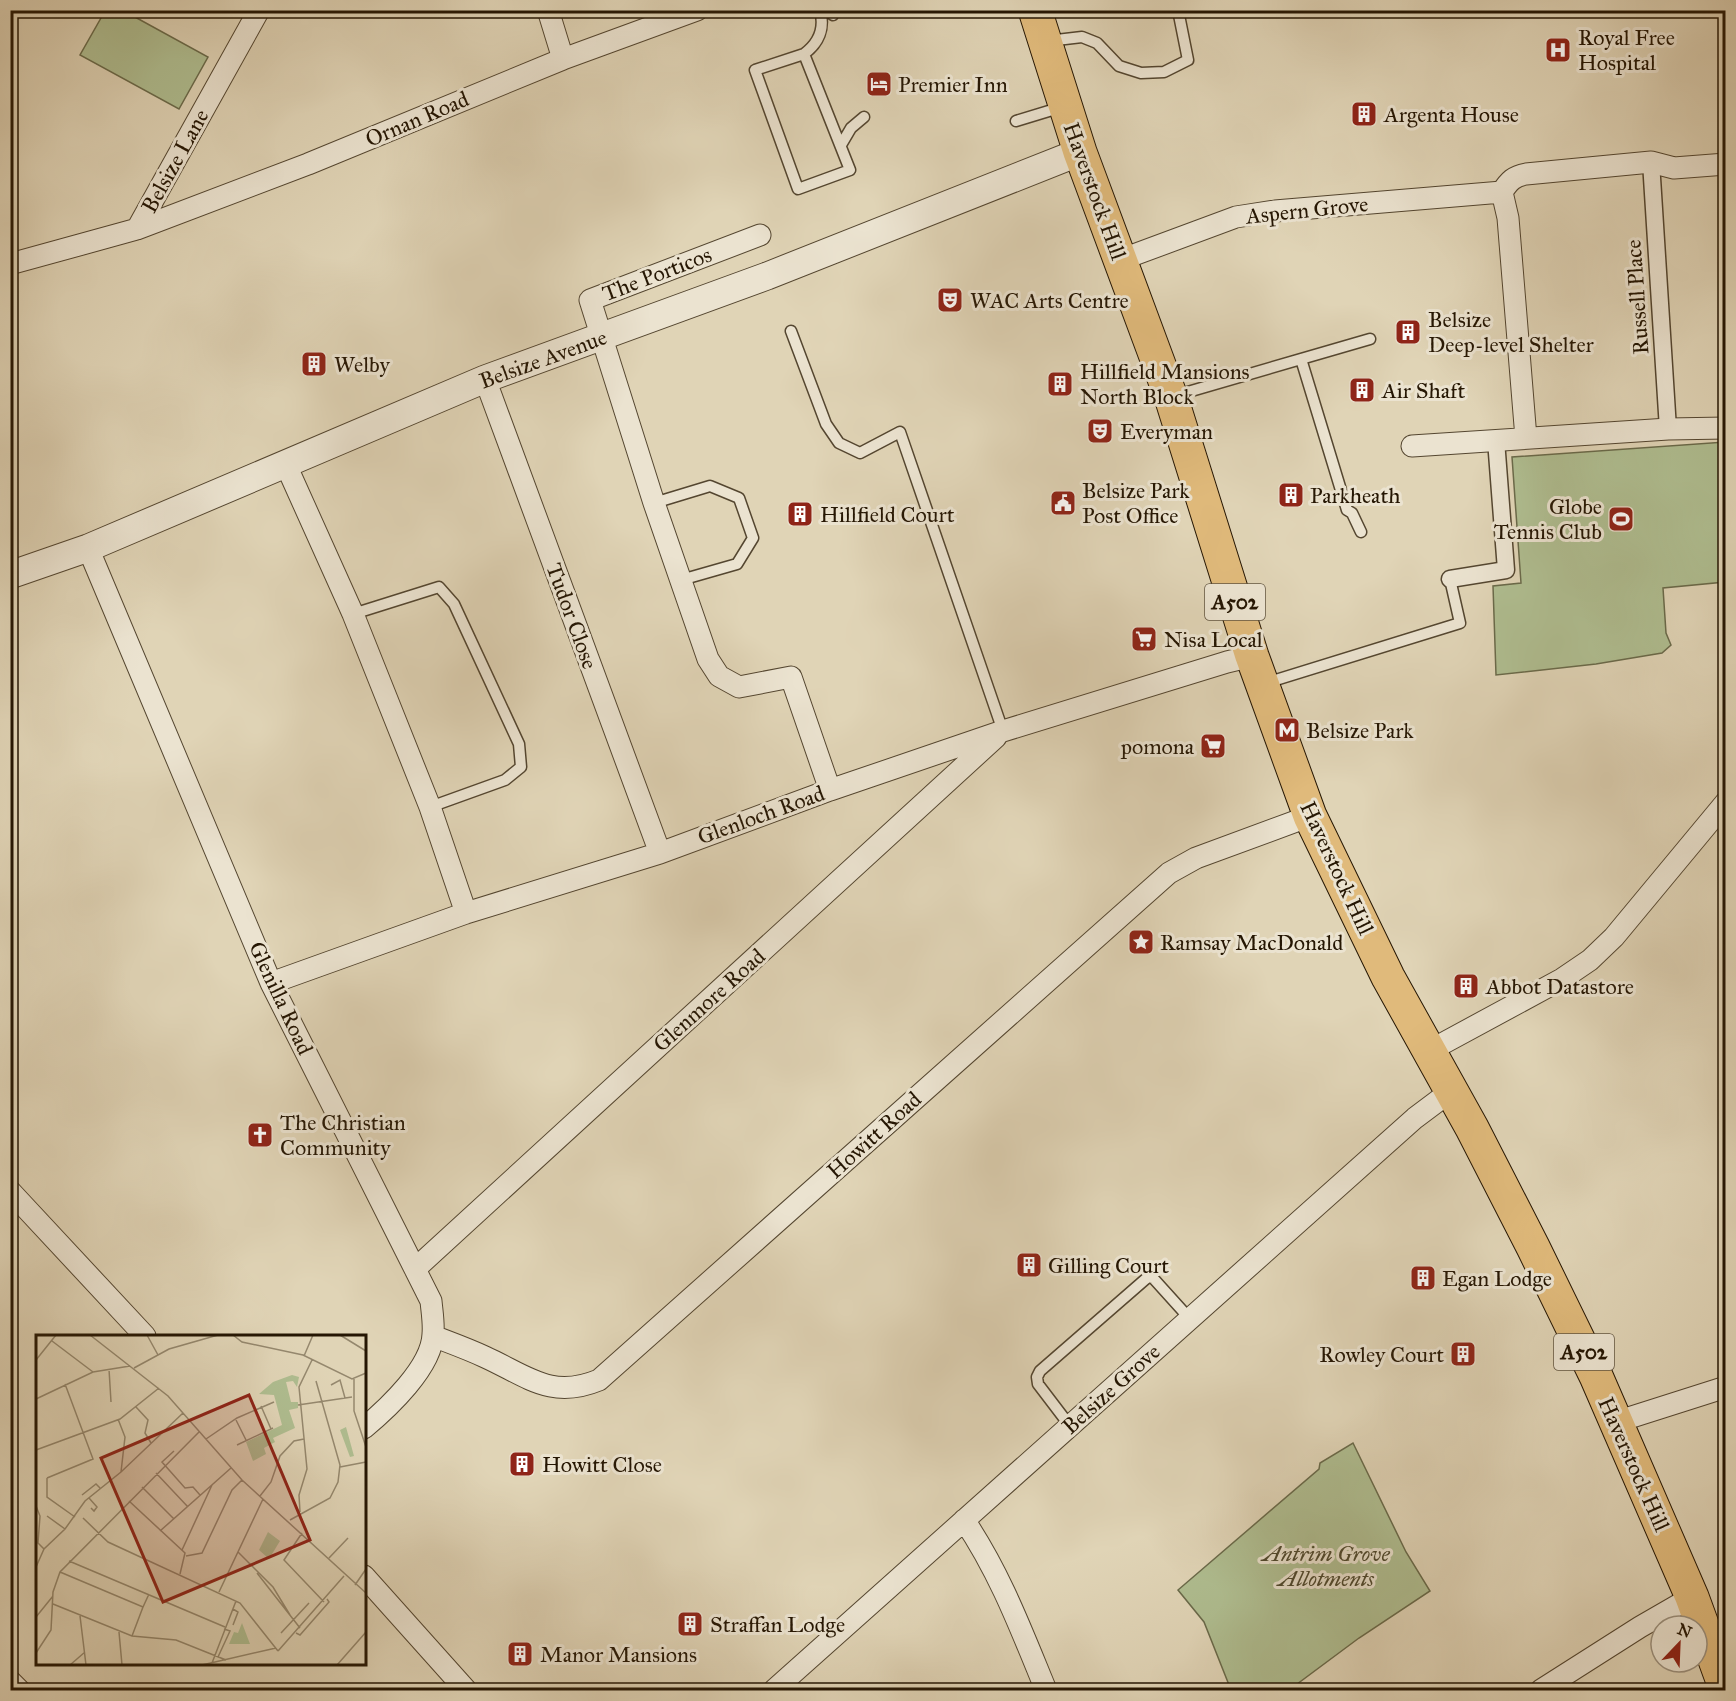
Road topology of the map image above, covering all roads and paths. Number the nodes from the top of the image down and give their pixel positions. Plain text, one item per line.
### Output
1 (259, 10) edge
2 (549, 10) edge
3 (697, 10) edge
4 (820, 10) edge
5 (1035, 10) edge
6 (1178, 10) edge
7 (1045, 41) junction
8 (804, 54) junction
9 (563, 59) junction
10 (1065, 106) junction
11 (864, 117) dead end
12 (1016, 122) dead end
13 (841, 145) junction
14 (1080, 152) junction
15 (1651, 162) junction
16 (1725, 164) edge
17 (1502, 192) junction
18 (137, 229) junction
19 (760, 235) dead end
20 (1120, 260) junction
21 (10, 264) edge
22 (791, 331) dead end
23 (602, 337) junction
24 (1370, 339) dead end
25 (1301, 359) junction
26 (485, 380) junction
27 (1171, 397) junction
28 (1668, 429) junction
29 (1725, 429) edge
30 (1526, 438) junction
31 (1496, 440) junction
32 (1412, 446) dead end
33 (286, 465) junction
34 (654, 503) junction
35 (1361, 532) dead end
36 (88, 548) junction
37 (10, 575) edge
38 (1450, 579) joint
39 (681, 580) junction
40 (353, 614) junction
41 (1257, 670) junction
42 (1003, 731) junction
43 (830, 790) junction
44 (1725, 802) edge
45 (430, 807) junction
46 (1310, 816) junction
47 (660, 853) junction
48 (466, 913) junction
49 (271, 983) junction
50 (1430, 1051) junction
51 (1451, 1091) junction
52 (10, 1191) edge
53 (415, 1269) junction
54 (1190, 1319) junction
55 (144, 1335) edge
56 (433, 1336) junction
57 (1725, 1387) edge
58 (1616, 1422) junction
59 (366, 1426) edge
60 (1070, 1426) junction
61 (964, 1520) junction
62 (366, 1578) edge
63 (1692, 1597) junction
64 (10, 1681) edge
65 (19, 1690) edge
66 (466, 1690) edge
67 (774, 1690) edge
68 (1046, 1690) edge
69 (1541, 1690) edge
70 (1725, 1690) edge

1 - 18 street, Belsize Lane
2 - 9 street
3 - 9 street, Ornan Road
4 - 8 lane
5 - 7 main road, Haverstock Hill / A502
6 - 7 lane
7 - 10 main road, Haverstock Hill / A502
8 - 13 lane
8 - 13 lane
9 - 18 street, Ornan Road
10 - 12 lane
10 - 14 main road, Haverstock Hill / A502
11 - 13 lane
14 - 20 main road, Haverstock Hill / A502
14 - 23 street, Belsize Avenue
15 - 16 street
15 - 17 street
15 - 28 street, Russell Place
17 - 20 street, Aspern Grove
17 - 30 street
18 - 21 street, Belsize Lane
19 - 23 street, The Porticos
20 - 27 main road, Haverstock Hill / A502
22 - 42 lane
23 - 26 street, Belsize Avenue
23 - 34 street
24 - 25 lane
25 - 27 lane
25 - 35 lane
26 - 33 street, Belsize Avenue
26 - 47 street, Tudor Close
27 - 41 main road, Haverstock Hill / A502
28 - 29 street
28 - 30 street
30 - 31 street
31 - 32 street
31 - 38 street
33 - 36 street, Belsize Avenue
33 - 40 street
34 - 39 street
34 - 39 lane
36 - 37 street, Belsize Avenue
36 - 49 street, Glenilla Road
38 - 41 lane
39 - 43 street
40 - 45 street
40 - 45 lane
41 - 42 street, Glenloch Road
41 - 46 main road, Haverstock Hill / A502
42 - 43 street, Glenloch Road
42 - 53 street, Glenmore Road
43 - 47 street, Glenloch Road
44 - 50 street
45 - 48 street
46 - 50 main road, Haverstock Hill / A502
46 - 56 street, Howitt Road
47 - 48 street, Glenloch Road
48 - 49 street, Glenloch Road
49 - 53 street, Glenilla Road
50 - 51 main road, Haverstock Hill / A502
51 - 54 street, Belsize Grove
51 - 58 main road, Haverstock Hill / A502
52 - 55 street
53 - 56 street, Glenilla Road
54 - 60 street, Belsize Grove
54 - 60 lane
56 - 59 street, Glenilla Road
57 - 58 street
58 - 63 main road, Haverstock Hill / A502
60 - 61 street, Belsize Grove
61 - 67 street, Belsize Grove
61 - 68 street
62 - 66 street
63 - 69 street
63 - 70 main road, Haverstock Hill / A502
64 - 65 street

